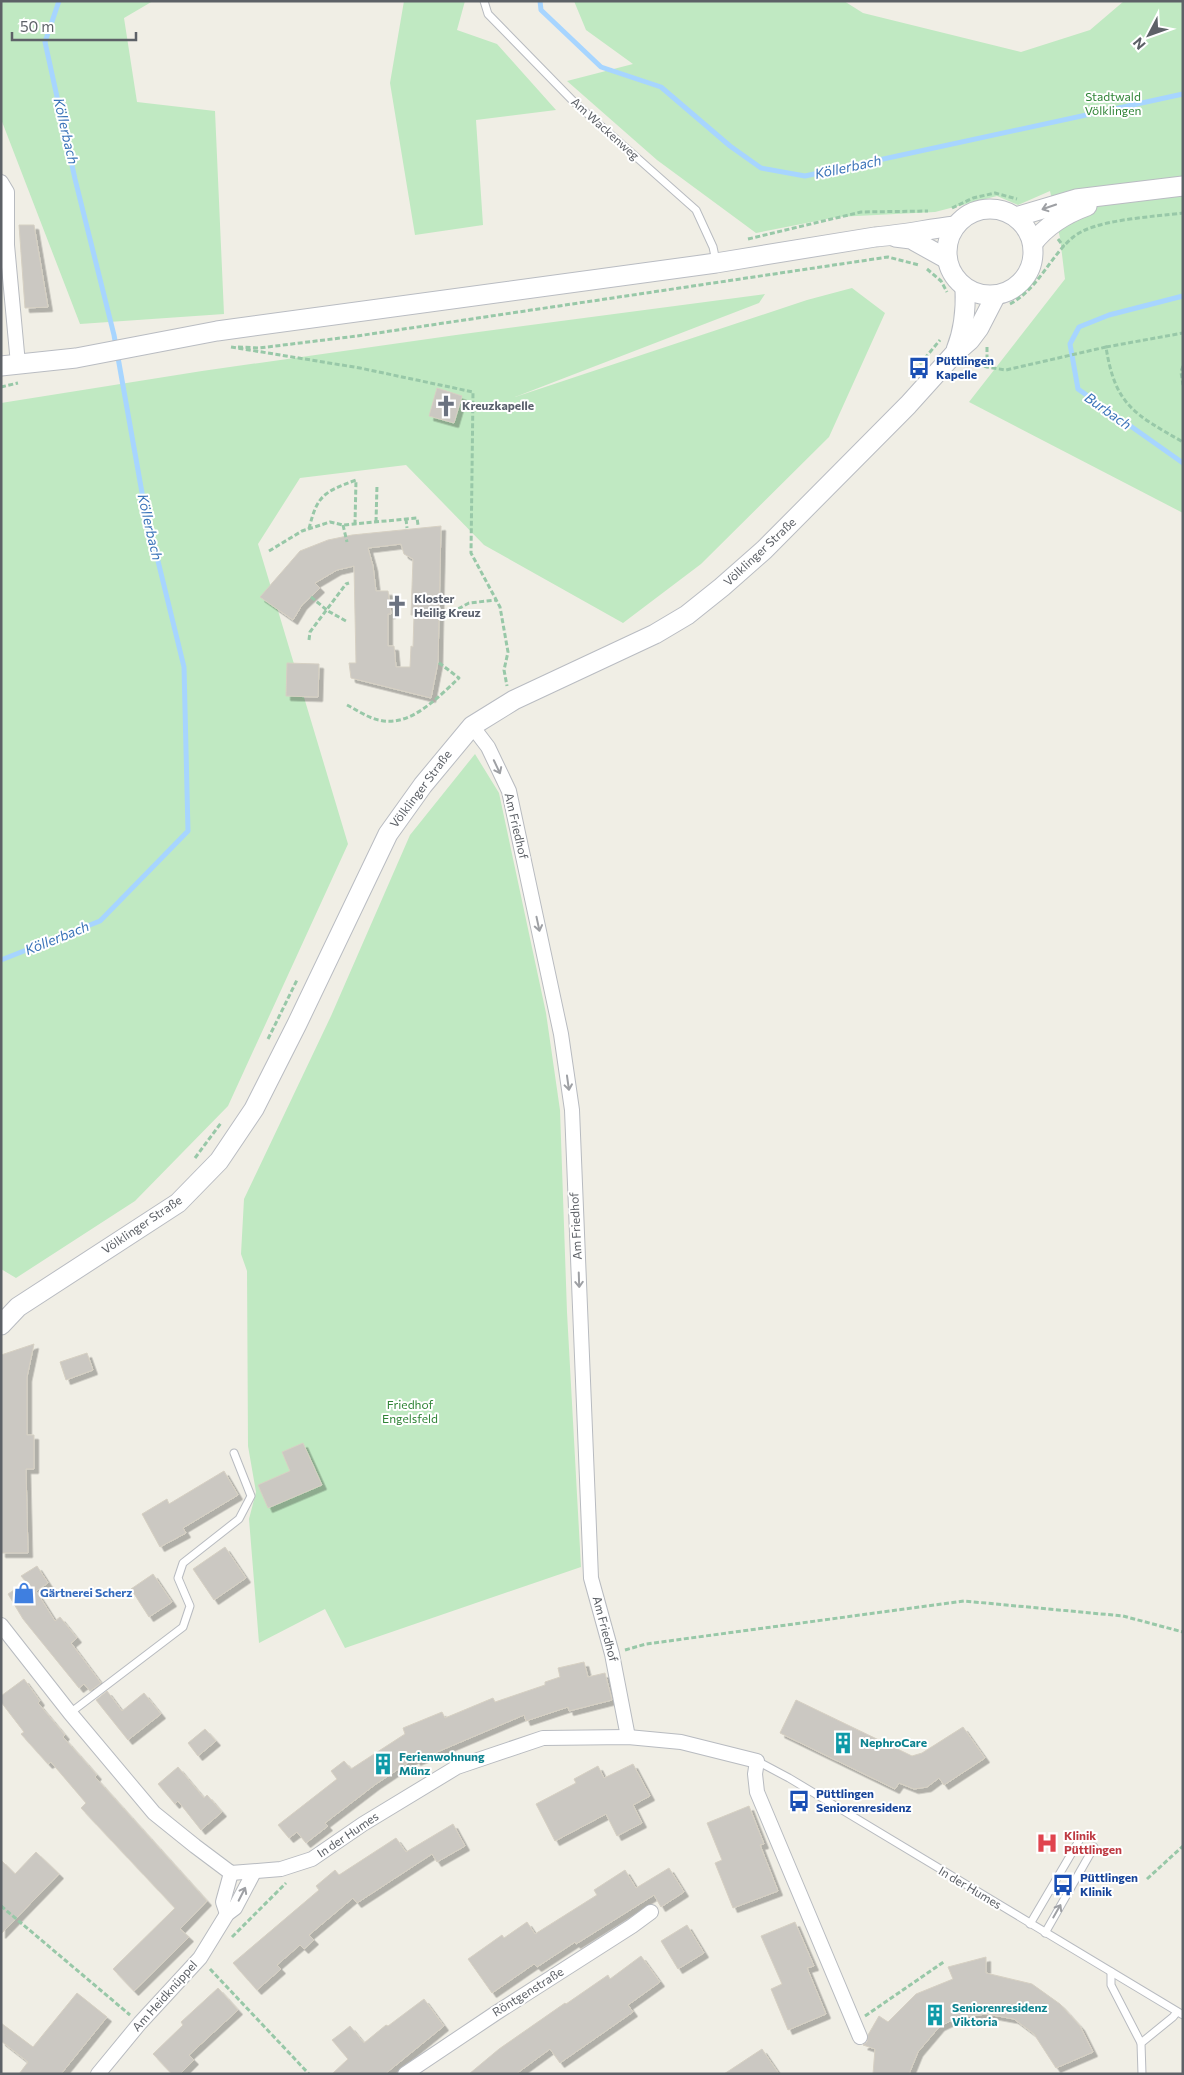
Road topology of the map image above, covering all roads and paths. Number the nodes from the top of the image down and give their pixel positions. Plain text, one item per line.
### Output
1 (484, 1) edge
2 (1, 182) edge
3 (1183, 186) edge
4 (1131, 192) junction
5 (933, 211) dead end
6 (1183, 213) edge
7 (1016, 217) junction
8 (955, 226) junction
9 (892, 236) junction
10 (740, 240) dead end
11 (1032, 243) junction
12 (947, 259) junction
13 (716, 263) junction
14 (923, 266) dead end
15 (966, 288) junction
16 (1000, 301) junction
17 (1183, 333) edge
18 (945, 334) dead end
19 (1106, 347) junction
20 (954, 354) junction
21 (10, 365) edge
22 (1183, 366) edge
23 (987, 367) dead end
24 (910, 376) dead end
25 (1183, 385) edge
26 (1183, 442) edge
27 (377, 485) dead end
28 (406, 519) junction
29 (376, 522) junction
30 (355, 524) junction
31 (343, 525) junction
32 (418, 525) dead end
33 (407, 528) dead end
34 (309, 529) junction
35 (347, 542) dead end
36 (269, 551) dead end
37 (350, 584) dead end
38 (312, 597) dead end
39 (496, 600) junction
40 (328, 610) junction
41 (445, 616) dead end
42 (346, 621) dead end
43 (310, 640) dead end
44 (438, 662) dead end
45 (509, 692) dead end
46 (347, 705) dead end
47 (472, 726) junction
48 (299, 976) dead end
49 (264, 1047) dead end
50 (222, 1123) dead end
51 (194, 1160) dead end
52 (1, 1325) edge
53 (234, 1453) dead end
54 (1, 1625) edge
55 (1183, 1632) edge
56 (612, 1654) junction
57 (70, 1713) junction
58 (628, 1737) junction
59 (757, 1761) junction
60 (1080, 1839) dead end
61 (1183, 1846) edge
62 (1094, 1847) dead end
63 (312, 1859) junction
64 (231, 1872) junction
65 (254, 1872) junction
66 (1147, 1879) dead end
67 (1, 1906) edge
68 (651, 1912) dead end
69 (227, 1914) junction
70 (1030, 1924) junction
71 (1045, 1933) junction
72 (226, 1942) dead end
73 (200, 1958) junction
74 (945, 1961) dead end
75 (1111, 1972) junction
76 (1180, 2014) edge
77 (140, 2023) junction
78 (854, 2024) junction
79 (860, 2036) dead end
80 (1141, 2043) junction
81 (98, 2074) edge
82 (309, 2074) edge
83 (405, 2074) edge
84 (1142, 2074) edge

1 - 13 lane, Am Wackenweg
2 - 21 street
3 - 4 main road
4 -> 7 main road
4 - 11 main road
5 - 10 path
6 - 16 path
7 - 8 main road
7 - 11 main road
8 - 9 main road
8 - 12 main road
9 - 12 main road
9 - 13 main road
11 - 16 main road
12 - 15 main road
13 - 21 main road
14 - 39 path
15 - 16 main road
15 - 20 main road, Völklinger Straße
16 - 20 main road, Völklinger Straße
17 - 19 path
18 - 24 path
19 - 23 path
19 - 26 path
20 - 47 main road, Völklinger Straße
22 - 25 path
27 - 29 path
28 - 29 path
28 - 32 path
28 - 33 path
29 - 30 path
30 - 31 path
30 - 34 path
31 - 34 path
31 - 35 path
34 - 36 path
37 - 40 path
38 - 40 path
39 - 41 path
39 - 45 path
40 - 42 path
40 - 43 path
44 - 46 path
47 - 52 main road, Völklinger Straße
47 -> 56 street, Am Friedhof
48 - 49 path
50 - 51 path
53 - 57 lane
54 - 57 street
55 - 56 path
56 - 58 street, Am Friedhof
57 - 64 street
58 - 59 street, In der Humes
58 - 63 street, In der Humes
59 - 70 lane, In der Humes
59 - 78 street
60 - 70 lane
61 - 66 path
71 -> 62 lane
63 - 65 street, In der Humes
63 - 72 path
64 - 65 street, In der Humes
64 - 69 street
69 -> 65 street, Am Heidknüppel
67 - 77 path
68 - 83 street, Röntgenstraße
69 - 73 street, Am Heidknüppel
70 - 71 lane, In der Humes
71 - 75 lane, In der Humes
73 - 77 street, Am Heidknüppel
73 - 82 path
74 - 78 path
75 - 76 lane, In der Humes
75 - 80 lane
76 - 80 lane
77 - 81 street, Am Heidknüppel
78 - 79 street
80 - 84 lane

